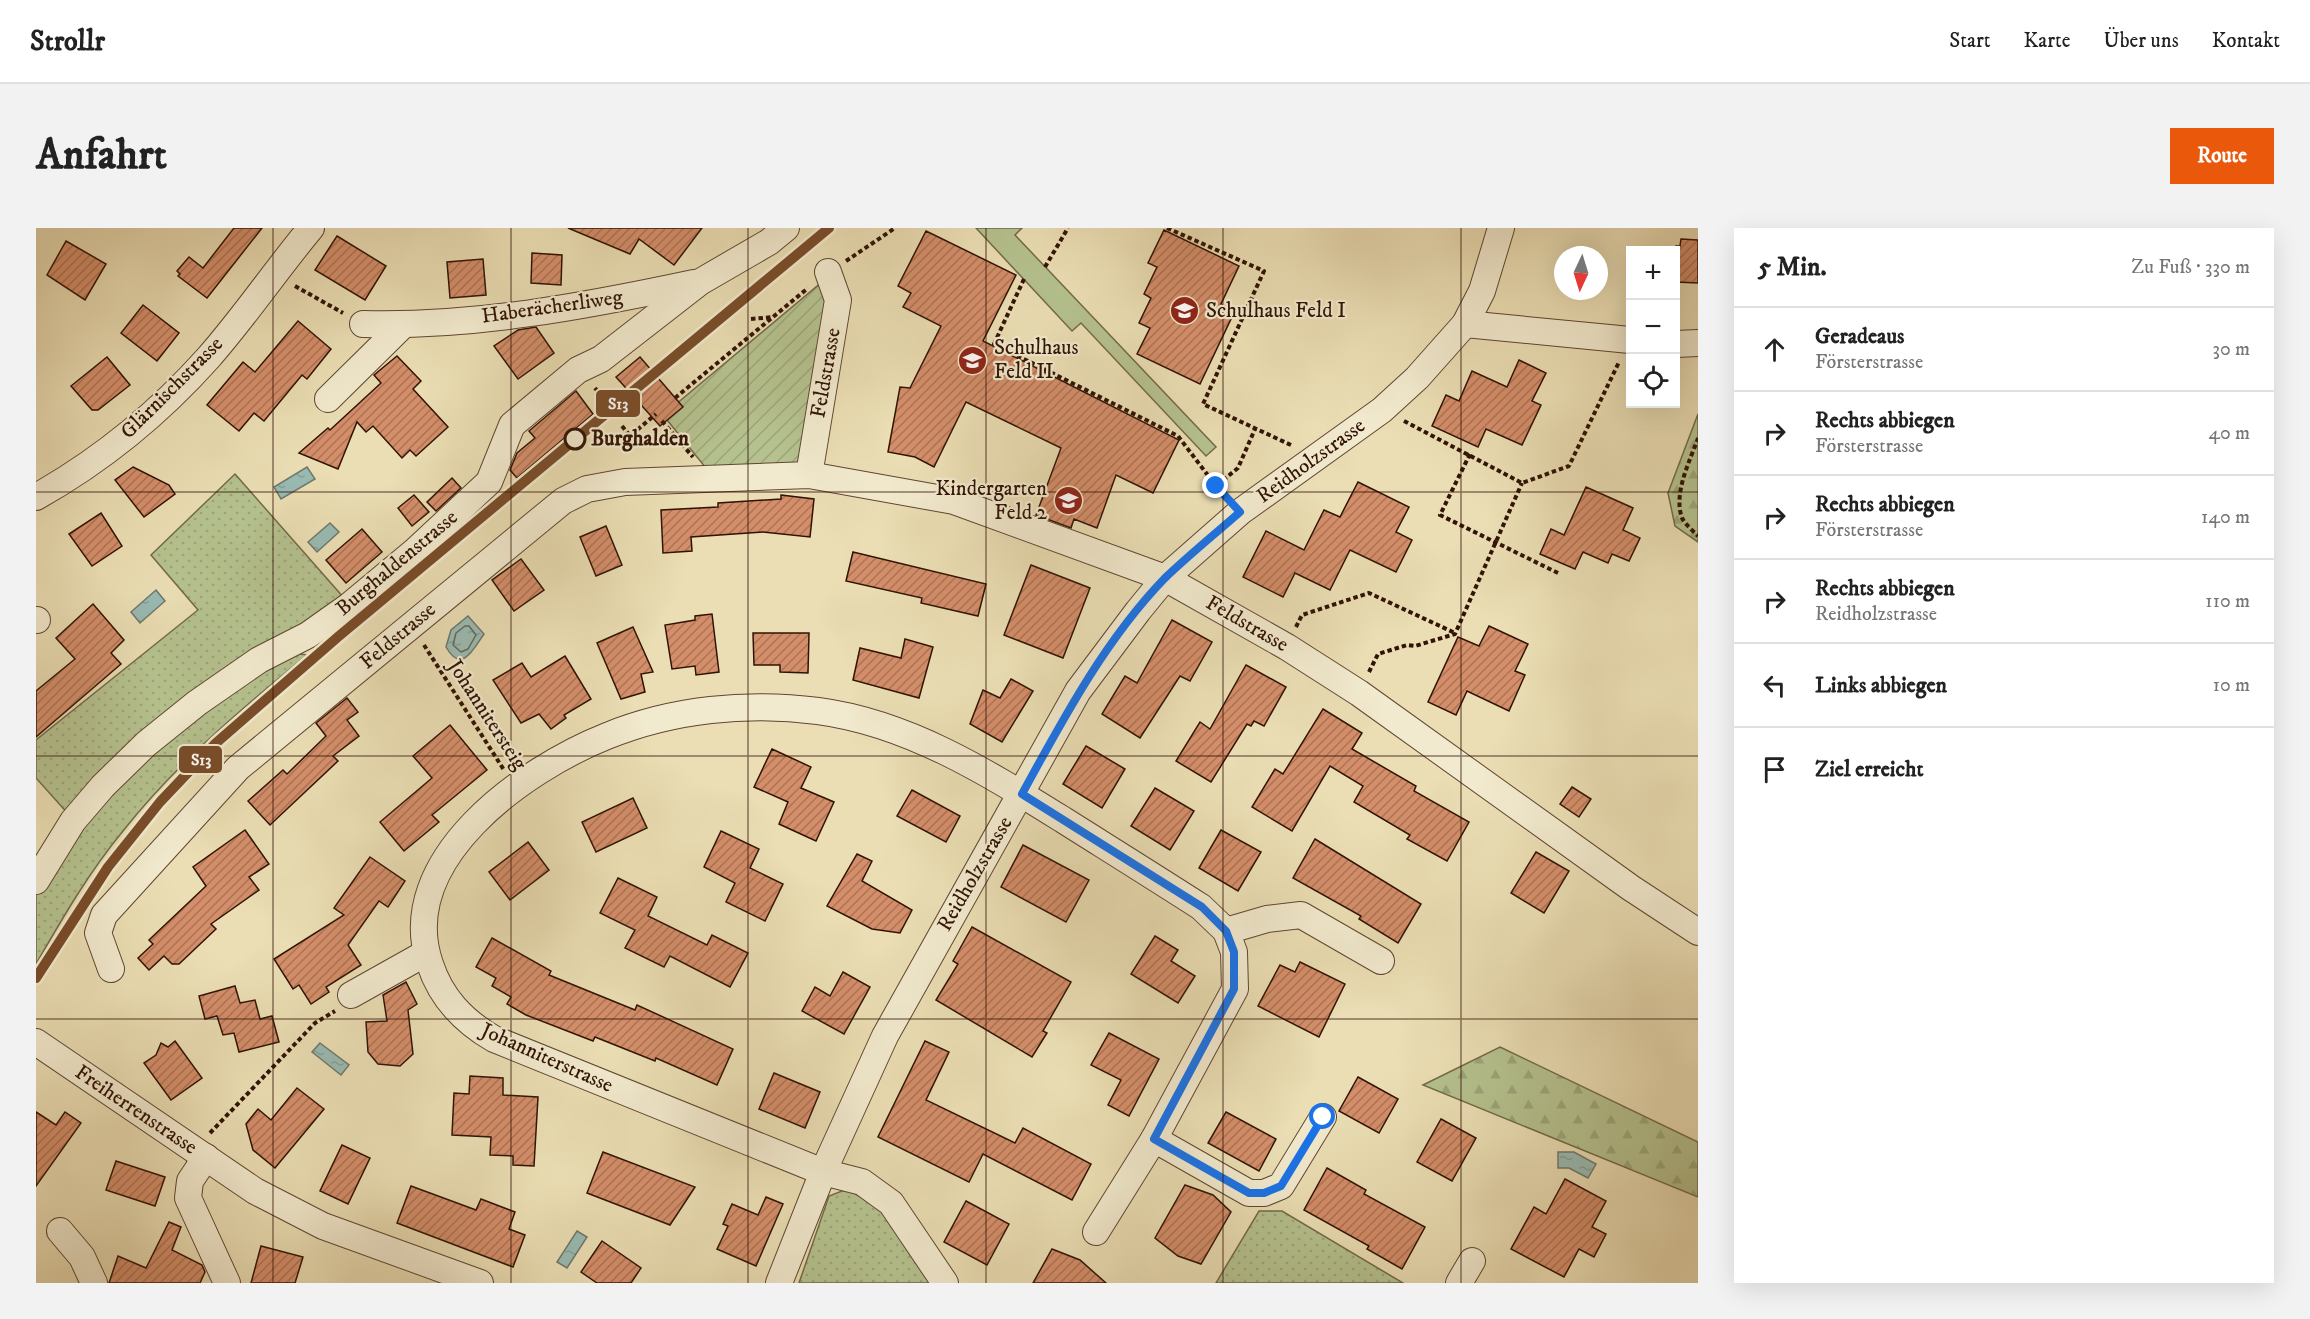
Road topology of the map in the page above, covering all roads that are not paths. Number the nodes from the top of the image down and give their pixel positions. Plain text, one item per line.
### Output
1 (310, 228) edge
2 (786, 228) edge
3 (1501, 228) edge
4 (828, 272) dead end
5 (700, 282) junction
6 (363, 324) dead end
7 (1465, 324) junction
8 (403, 325) junction
9 (1626, 340) edge
10 (1698, 343) edge
11 (1680, 344) edge
12 (328, 399) dead end
13 (809, 475) junction
14 (36, 497) edge
15 (1165, 578) junction
16 (1022, 794) junction
17 (36, 881) edge
18 (1226, 931) junction
19 (1698, 932) edge
20 (426, 953) junction
21 (1381, 961) dead end
22 (111, 969) dead end
23 (348, 1000) road end
24 (36, 1042) edge
25 (1323, 1117) dead end
26 (1154, 1139) junction
27 (204, 1149) junction
28 (823, 1172) junction
29 (60, 1231) dead end
30 (1096, 1232) dead end
31 (1472, 1261) dead end
32 (94, 1283) edge
33 (227, 1283) edge
34 (480, 1283) edge
35 (779, 1283) edge
36 (945, 1283) edge
37 (1459, 1283) edge

1 - 14 street, Glärnischstrasse
2 - 5 street, Burghaldenstrasse
3 - 7 street, Reidholzstrasse
4 - 13 street, Feldstrasse
5 - 8 street, Haberächerliweg
5 - 17 street, Burghaldenstrasse
6 - 8 street, Haberächerliweg
7 - 9 street
7 - 15 street, Reidholzstrasse
8 - 12 street
10 - 11 street
13 - 15 street, Feldstrasse
13 - 22 street, Feldstrasse
15 - 16 street, Reidholzstrasse
15 - 19 street, Feldstrasse
16 - 18 street, Johanniterstrasse
16 - 20 street, Johanniterstrasse
16 - 28 street, Reidholzstrasse
18 - 21 street
18 - 26 street
20 - 23 street
20 - 28 street, Johanniterstrasse
24 - 27 street, Freiherrenstrasse
25 - 26 street
26 - 30 street
27 - 33 street, Freiherrenstrasse
27 - 34 street, Freiherrenstrasse
28 - 35 street, Reidholzstrasse
28 - 36 street, Johanniterstrasse
29 - 32 street
31 - 37 street

